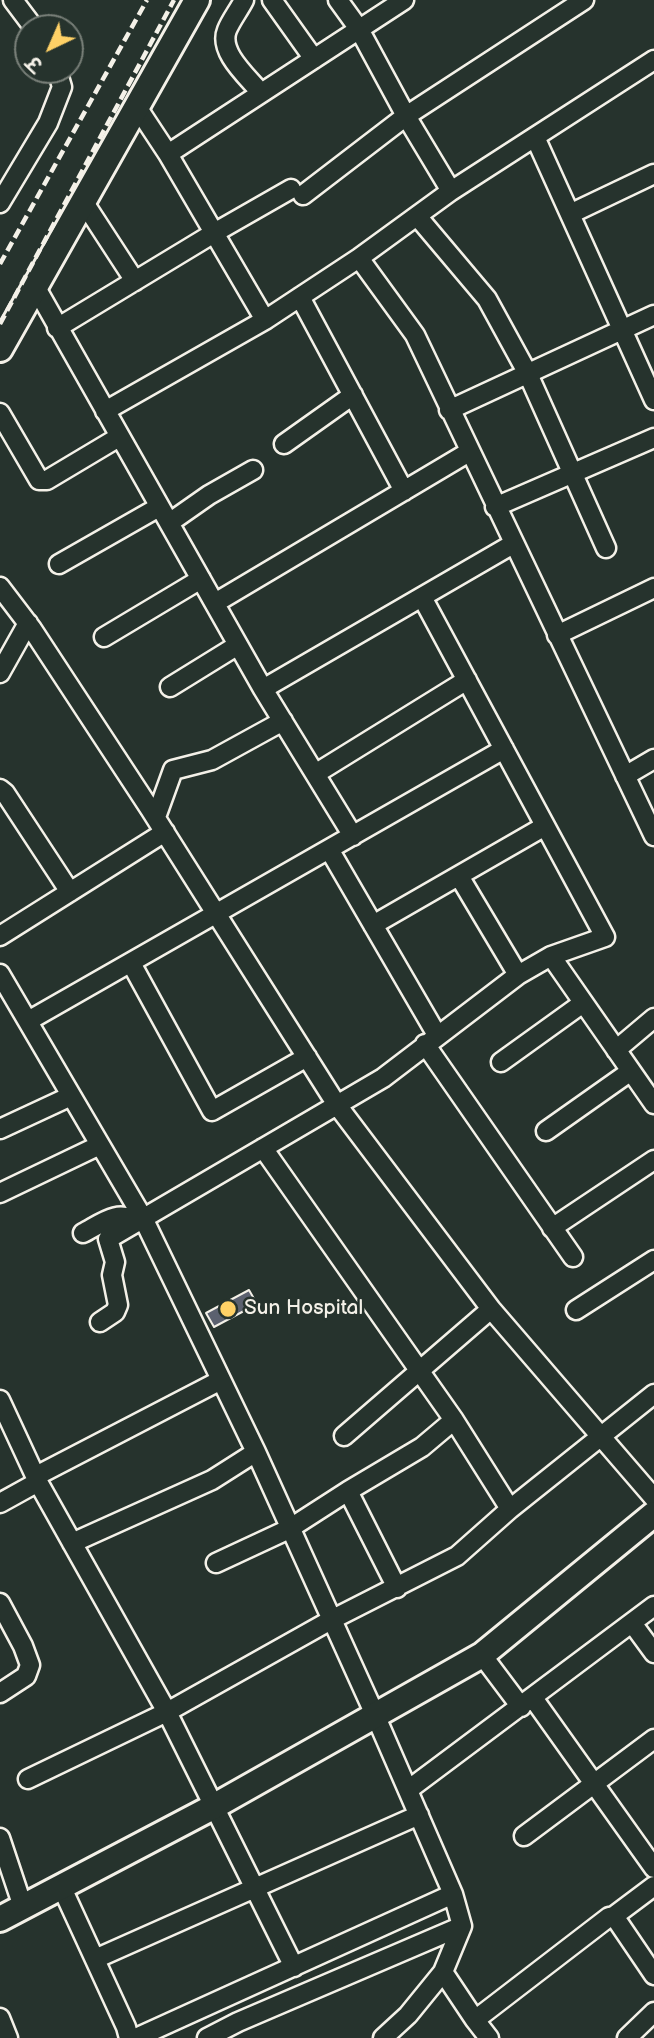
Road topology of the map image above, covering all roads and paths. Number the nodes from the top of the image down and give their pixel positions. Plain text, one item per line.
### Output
1 (197, 0) edge
2 (244, 0) edge
3 (272, 0) edge
4 (338, 0) edge
5 (404, 0) edge
6 (584, 0) edge
7 (359, 29) junction
8 (314, 59) junction
9 (654, 60) edge
10 (61, 84) edge
11 (261, 93) junction
12 (137, 107) junction
13 (406, 116) junction
14 (535, 137) junction
15 (168, 154) junction
16 (654, 174) edge
17 (451, 191) junction
18 (83, 201) junction
19 (0, 203) edge
20 (570, 214) junction
21 (416, 216) junction
22 (214, 233) junction
23 (359, 258) junction
24 (135, 281) junction
25 (35, 286) junction
26 (300, 297) junction
27 (654, 315) edge
28 (265, 320) junction
29 (57, 328) junction
30 (622, 330) junction
31 (0, 349) edge
32 (528, 374) junction
33 (353, 395) junction
34 (654, 400) edge
35 (449, 410) junction
36 (105, 411) junction
37 (0, 413) edge
38 (119, 437) junction
39 (654, 438) edge
40 (284, 444) dead end
41 (469, 452) junction
42 (253, 470) dead end
43 (573, 473) junction
44 (404, 491) junction
45 (159, 507) junction
46 (495, 507) junction
47 (169, 523) junction
48 (513, 544) junction
49 (606, 548) dead end
50 (59, 564) dead end
51 (201, 579) junction
52 (0, 587) edge
53 (654, 588) edge
54 (422, 597) junction
55 (215, 603) junction
56 (28, 623) junction
57 (557, 635) junction
58 (104, 638) dead end
59 (238, 645) junction
60 (0, 673) edge
61 (467, 680) junction
62 (170, 687) dead end
63 (263, 688) junction
64 (283, 721) junction
65 (504, 749) junction
66 (654, 759) edge
67 (315, 774) junction
68 (625, 776) junction
69 (0, 789) edge
70 (160, 825) junction
71 (545, 826) junction
72 (353, 836) junction
73 (654, 836) edge
74 (330, 849) junction
75 (459, 876) junction
76 (70, 892) junction
77 (217, 914) junction
78 (373, 925) junction
79 (0, 936) edge
80 (551, 956) junction
81 (131, 963) junction
82 (0, 974) edge
83 (518, 975) junction
84 (583, 1003) junction
85 (654, 1018) edge
86 (28, 1021) junction
87 (431, 1039) junction
88 (616, 1050) junction
89 (307, 1057) junction
90 (501, 1062) dead end
91 (631, 1071) junction
92 (72, 1096) junction
93 (654, 1104) edge
94 (337, 1105) junction
95 (0, 1129) edge
96 (546, 1131) dead end
97 (100, 1145) junction
98 (263, 1148) junction
99 (654, 1160) edge
100 (0, 1193) edge
101 (139, 1221) junction
102 (552, 1227) junction
103 (83, 1233) dead end
104 (573, 1257) dead end
105 (654, 1260) edge
106 (492, 1309) junction
107 (576, 1310) dead end
108 (100, 1322) dead end
109 (419, 1373) junction
110 (221, 1380) junction
111 (654, 1394) edge
112 (0, 1400) edge
113 (454, 1420) junction
114 (344, 1436) dead end
115 (601, 1437) junction
116 (256, 1452) junction
117 (37, 1479) junction
118 (348, 1491) junction
119 (654, 1498) edge
120 (0, 1503) edge
121 (510, 1508) junction
122 (654, 1514) edge
123 (289, 1529) junction
124 (72, 1543) junction
125 (216, 1563) dead end
126 (397, 1588) junction
127 (0, 1603) edge
128 (654, 1606) edge
129 (331, 1620) junction
130 (632, 1623) junction
131 (654, 1653) edge
132 (482, 1655) junction
133 (0, 1693) edge
134 (527, 1702) junction
135 (167, 1712) junction
136 (376, 1717) junction
137 (654, 1739) edge
138 (28, 1779) dead end
139 (595, 1784) junction
140 (408, 1790) junction
141 (213, 1807) junction
142 (419, 1815) junction
143 (524, 1836) dead end
144 (0, 1838) edge
145 (654, 1868) edge
146 (654, 1886) edge
147 (62, 1888) junction
148 (254, 1888) junction
149 (453, 1894) junction
150 (23, 1908) junction
151 (614, 1916) junction
152 (0, 1919) edge
153 (462, 1926) junction
154 (95, 1959) junction
155 (294, 1967) junction
156 (443, 1972) junction
157 (654, 1975) edge
158 (654, 2012) edge
159 (0, 2018) edge
160 (475, 2020) junction
161 (391, 2036) edge
162 (8, 2038) edge
163 (129, 2038) edge
164 (136, 2038) edge
165 (207, 2038) edge
166 (489, 2038) edge
167 (628, 2038) edge

1 - 12 street
2 - 11 street
3 - 8 street
4 - 7 street
5 - 7 street
6 - 13 street
7 - 8 street
7 - 13 street
8 - 11 street
9 - 14 street
10 - 19 street
11 - 15 street
12 - 15 street
12 - 18 street
13 - 17 street
13 - 22 street
14 - 17 street
14 - 20 street
15 - 22 street
16 - 20 street
17 - 21 street
18 - 24 street
18 - 25 street
20 - 30 street
21 - 23 street
21 - 32 street
22 - 24 street
22 - 28 street
23 - 26 street
23 - 35 street
24 - 29 street
25 - 29 street
25 - 31 street
26 - 28 street
26 - 33 street
27 - 30 street
28 - 36 street
29 - 36 street
30 - 32 street
30 - 34 street
32 - 35 street
32 - 43 street
33 - 40 street
33 - 44 street
35 - 41 street
36 - 38 street
37 - 38 street
38 - 45 street
39 - 43 street
41 - 44 street
41 - 46 street
42 - 47 street
43 - 46 street
43 - 49 street
44 - 55 street
45 - 47 street
45 - 50 street
46 - 48 street
47 - 51 street
48 - 54 street
48 - 57 street
51 - 55 street
51 - 58 street
52 - 56 street
53 - 57 street
54 - 61 street
54 - 63 street
55 - 59 street
56 - 60 street
56 - 70 street
57 - 68 street
59 - 62 street
59 - 63 street
61 - 65 street
61 - 67 street
63 - 64 street
64 - 67 street
64 - 70 street
65 - 71 street
65 - 72 street
66 - 68 street
67 - 72 street
68 - 73 street
69 - 76 street
70 - 76 street
70 - 77 street
71 - 75 street
71 - 80 street
72 - 74 street
74 - 77 street
74 - 78 street
75 - 78 street
75 - 83 street
76 - 79 street
77 - 81 street
77 - 89 street
78 - 87 street
80 - 83 street
80 - 84 street
81 - 86 street
81 - 89 street
82 - 86 street
83 - 87 street
84 - 88 street
84 - 90 street
85 - 88 street
86 - 92 street
87 - 94 street
87 - 102 street
88 - 91 street
89 - 94 street
91 - 93 street
91 - 96 street
92 - 95 street
92 - 97 street
94 - 98 street
94 - 106 street
97 - 100 street
97 - 101 street
98 - 101 street
98 - 109 street
99 - 102 street
101 - 103 street
101 - 108 street
101 - 110 street
102 - 104 street
105 - 107 street
106 - 109 street
106 - 115 street
109 - 113 street
109 - 114 street
110 - 116 street
110 - 117 street
111 - 115 street
112 - 117 street
113 - 118 street
113 - 121 street
115 - 119 street
115 - 121 street
116 - 123 street
116 - 124 street
117 - 120 street
117 - 124 street
118 - 123 street
118 - 126 street
121 - 126 street
122 - 132 street
123 - 125 street
123 - 129 street
124 - 135 street
126 - 129 street
127 - 133 street
128 - 130 street
129 - 135 street
129 - 136 street
130 - 131 street
130 - 134 street
132 - 134 street
132 - 136 street
134 - 139 street
134 - 140 street
135 - 138 street
135 - 141 street
136 - 140 street
136 - 141 street
137 - 139 street
139 - 143 street
139 - 145 street
140 - 142 street
141 - 147 street
141 - 148 street
142 - 148 street
142 - 149 street
144 - 150 street
146 - 151 street
147 - 150 street
147 - 154 street
148 - 154 street
148 - 155 street
149 - 153 street
149 - 155 street
150 - 152 street
151 - 157 street
151 - 160 street
153 - 156 street
153 - 165 street
154 - 163 street
155 - 164 street
156 - 160 street
156 - 161 street
158 - 167 street
159 - 162 street
160 - 166 street

